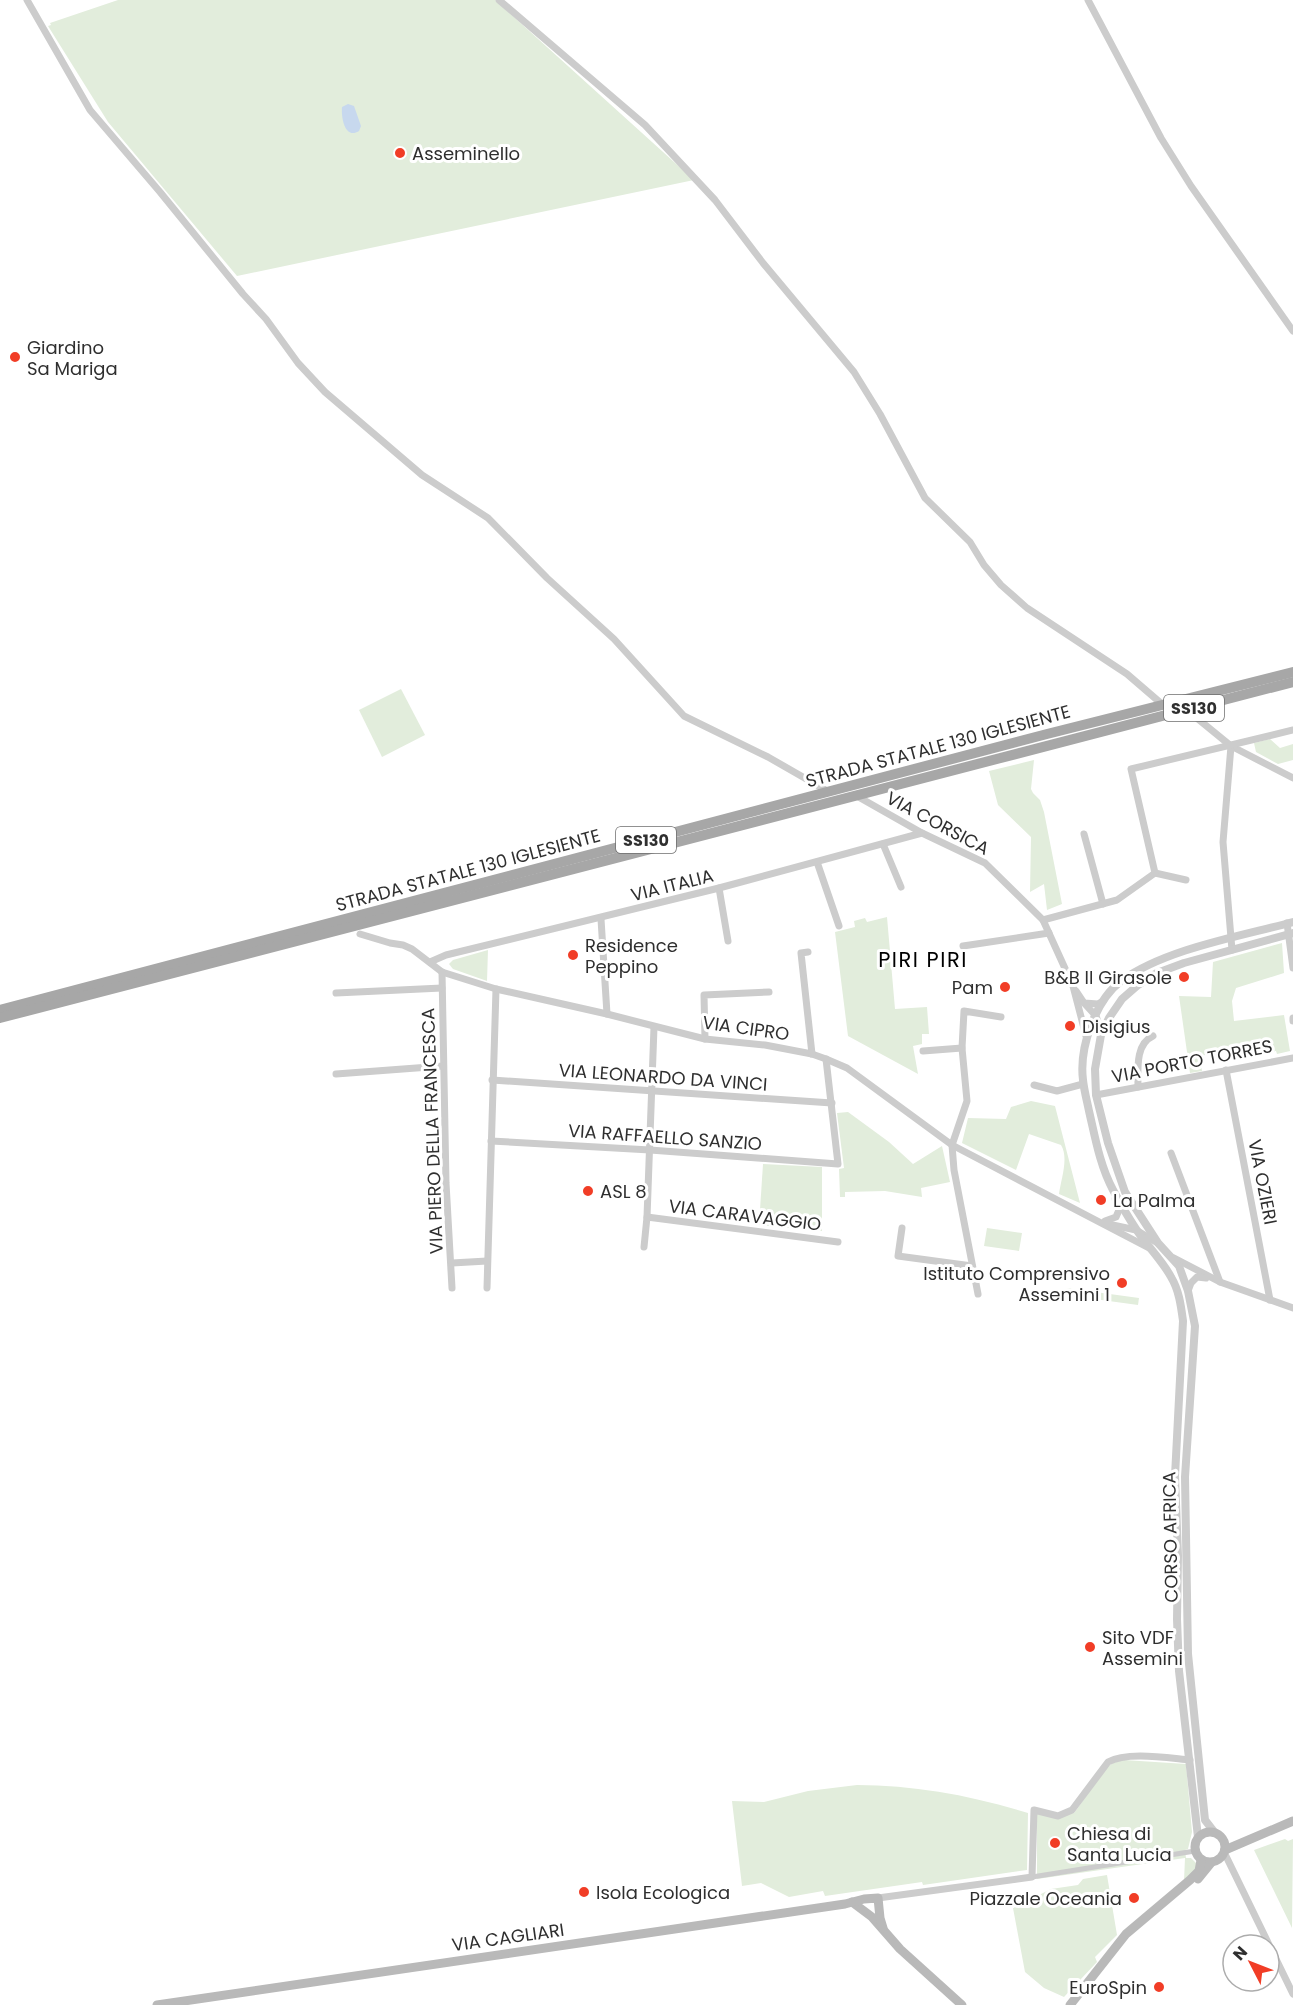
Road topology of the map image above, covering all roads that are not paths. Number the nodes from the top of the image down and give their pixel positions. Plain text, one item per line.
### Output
1 (27, 0) edge
2 (499, 0) edge
3 (1088, 0) edge
4 (1293, 331) edge
5 (1293, 672) edge
6 (1293, 682) edge
7 (1163, 705) junction
8 (1198, 719) dead end
9 (1293, 730) edge
10 (1231, 746) junction
11 (1293, 778) edge
12 (829, 792) junction
13 (855, 795) junction
14 (922, 833) junction
15 (1084, 834) dead end
16 (883, 844) junction
17 (817, 862) junction
18 (1155, 873) junction
19 (1186, 880) dead end
20 (901, 887) dead end
21 (719, 888) junction
22 (1103, 904) junction
23 (600, 919) junction
24 (1043, 921) junction
25 (1290, 922) edge
26 (839, 926) dead end
27 (1049, 933) junction
28 (360, 934) dead end
29 (1291, 934) edge
30 (1230, 939) junction
31 (728, 941) dead end
32 (963, 945) dead end
33 (1232, 950) junction
34 (808, 952) dead end
35 (430, 962) junction
36 (1293, 968) edge
37 (442, 972) junction
38 (1073, 986) junction
39 (442, 988) junction
40 (496, 989) junction
41 (768, 992) dead end
42 (336, 993) dead end
43 (1104, 999) junction
44 (1084, 1003) junction
45 (0, 1010) edge
46 (607, 1014) junction
47 (1096, 1016) junction
48 (1001, 1017) dead end
49 (0, 1018) edge
50 (654, 1027) junction
51 (1102, 1033) junction
52 (1086, 1036) junction
53 (1153, 1036) dead end
54 (705, 1039) junction
55 (962, 1048) junction
56 (923, 1051) dead end
57 (812, 1054) junction
58 (1293, 1058) edge
59 (826, 1059) junction
60 (443, 1066) junction
61 (1226, 1070) junction
62 (336, 1074) dead end
63 (492, 1080) junction
64 (1083, 1084) junction
65 (1034, 1086) dead end
66 (1138, 1087) junction
67 (652, 1091) junction
68 (1096, 1095) junction
69 (832, 1103) junction
70 (491, 1141) junction
71 (952, 1145) junction
72 (650, 1150) junction
73 (1170, 1153) dead end
74 (1112, 1188) junction
75 (648, 1217) junction
76 (1100, 1222) junction
77 (902, 1228) dead end
78 (1136, 1230) junction
79 (838, 1242) dead end
80 (644, 1248) dead end
81 (1156, 1250) junction
82 (1171, 1257) junction
83 (487, 1261) junction
84 (452, 1263) junction
85 (972, 1266) junction
86 (1180, 1270) junction
87 (1206, 1278) junction
88 (1220, 1282) junction
89 (1174, 1284) junction
90 (487, 1287) dead end
91 (452, 1288) dead end
92 (1188, 1291) junction
93 (978, 1294) dead end
94 (1270, 1300) junction
95 (1293, 1308) edge
96 (1190, 1760) junction
97 (1293, 1821) edge
98 (1215, 1833) junction
99 (1198, 1837) junction
100 (1224, 1848) junction
101 (1202, 1858) junction
102 (1032, 1877) junction
103 (878, 1898) junction
104 (852, 1902) junction
105 (883, 1928) junction
106 (1292, 1991) edge
107 (158, 2005) edge
108 (962, 2005) edge
109 (1070, 2005) edge
110 (1077, 2005) edge

1 - 12 street
2 - 7 street
3 - 4 street
5 - 7 main road, STRADA STATALE 130 IGLESIENTE / SS130
6 - 13 main road, STRADA STATALE 130 IGLESIENTE / SS130
7 - 12 main road, STRADA STATALE 130 IGLESIENTE / SS130
8 - 10 street
9 - 10 street
10 - 11 street
10 - 18 street
10 - 30 street
12 - 45 main road, STRADA STATALE 130 IGLESIENTE / SS130
13 - 14 street, VIA CORSICA
13 - 49 main road, STRADA STATALE 130 IGLESIENTE / SS130
14 - 16 street, VIA ITALIA
14 - 24 street, VIA CORSICA
15 - 22 street
16 - 17 street, VIA ITALIA
16 - 20 street
17 - 21 street, VIA ITALIA
17 - 26 street
18 - 19 street
18 - 22 street
21 - 23 street, VIA ITALIA
21 - 31 street
22 - 24 street
23 - 35 street, VIA ITALIA
23 - 46 street
24 - 27 street, VIA CORSICA
25 - 29 street
25 - 30 street, CORSO AFRICA
27 - 32 street
27 - 38 street, VIA CORSICA
28 - 35 street, VIA CIPRO
29 - 33 street, CORSO AFRICA
29 - 36 street
30 - 33 street
30 - 43 street, CORSO AFRICA
33 - 51 street, CORSO AFRICA
34 - 57 street
35 - 37 street, VIA CIPRO
37 - 39 street, VIA PIERO DELLA FRANCESCA
37 - 40 street, VIA CIPRO
38 - 44 street
38 - 52 street, VIA CORSICA
39 - 42 street
39 - 60 street, VIA PIERO DELLA FRANCESCA
40 - 46 street, VIA CIPRO
40 - 63 street
41 - 54 street
43 - 44 street
43 - 47 street, CORSO AFRICA
44 - 47 street
46 - 50 street, VIA CIPRO
47 - 51 street
47 - 52 street, CORSO AFRICA
48 - 55 street
50 - 54 street, VIA CIPRO
50 - 67 street
51 - 68 street, CORSO AFRICA
52 - 64 street, CORSO AFRICA
53 - 66 street
54 - 57 street, VIA CIPRO
55 - 56 street
55 - 71 street
57 - 59 street, VIA CIPRO
58 - 61 street, VIA PORTO TORRES
59 - 69 street
59 - 71 street, VIA CIPRO
60 - 62 street
60 - 84 street, VIA PIERO DELLA FRANCESCA
61 - 66 street, VIA PORTO TORRES
61 - 94 street, VIA OZIERI
63 - 67 street, VIA LEONARDO DA VINCI
63 - 70 street
64 - 65 street
64 - 74 street, CORSO AFRICA
66 - 68 street, VIA PORTO TORRES
67 - 69 street, VIA LEONARDO DA VINCI
67 - 72 street
68 - 81 street, CORSO AFRICA
69 - 72 street, VIA RAFFAELLO SANZIO
70 - 72 street, VIA RAFFAELLO SANZIO
70 - 83 street
71 - 76 street, VIA CIPRO
71 - 85 street
72 - 75 street
73 - 88 street
74 - 76 street
74 - 78 street, CORSO AFRICA
75 - 79 street, VIA CARAVAGGIO
75 - 80 street
76 - 78 street, VIA CIPRO
76 - 81 street, VIA CIPRO
77 - 85 street
78 - 81 street, CORSO AFRICA
81 - 82 street, CORSO AFRICA
81 - 86 street, VIA CIPRO
81 - 89 street, CORSO AFRICA
82 - 86 street, CORSO AFRICA
82 - 88 street
83 - 84 street
83 - 90 street
84 - 91 street, VIA PIERO DELLA FRANCESCA
85 - 93 street
86 - 87 street, VIA CIPRO
86 - 89 street
86 - 92 street, CORSO AFRICA
87 - 88 street, VIA CIPRO
87 - 92 street
88 - 94 street
89 - 96 street, CORSO AFRICA
92 - 98 street, CORSO AFRICA
94 - 95 street
96 - 99 street, CORSO AFRICA
96 - 102 street
97 - 100 main road
98 - 99 main road
98 - 100 main road
99 - 101 main road
100 - 101 main road
100 - 106 street
101 - 102 street
101 - 109 main road
101 - 110 main road
102 - 103 street
103 - 104 main road, VIA CAGLIARI
103 - 105 main road
104 - 105 main road
104 - 107 main road, VIA CAGLIARI
105 - 108 main road

